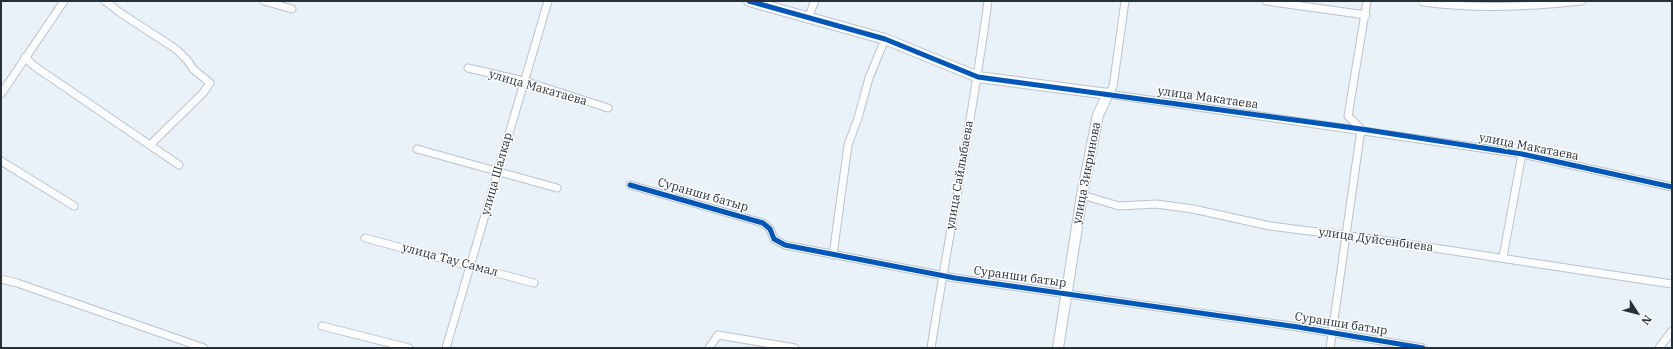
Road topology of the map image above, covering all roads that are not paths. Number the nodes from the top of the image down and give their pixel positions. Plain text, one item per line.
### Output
1 (64, 1) edge
2 (105, 1) edge
3 (264, 1) edge
4 (548, 1) edge
5 (749, 1) edge
6 (815, 1) edge
7 (988, 1) edge
8 (1125, 1) edge
9 (1266, 1) edge
10 (1368, 1) edge
11 (1581, 1) edge
12 (1423, 2) edge
13 (292, 9) dead end
14 (1366, 15) junction
15 (808, 18) junction
16 (885, 39) junction
17 (25, 57) junction
18 (468, 68) dead end
19 (978, 77) junction
20 (524, 81) junction
21 (1, 94) edge
22 (1108, 94) junction
23 (608, 108) dead end
24 (1361, 129) junction
25 (150, 145) junction
26 (417, 149) dead end
27 (1522, 154) junction
28 (1, 161) edge
29 (179, 165) dead end
30 (498, 171) junction
31 (630, 185) dead end
32 (1672, 187) edge
33 (557, 188) dead end
34 (1082, 195) junction
35 (74, 206) dead end
36 (1346, 236) junction
37 (365, 238) dead end
38 (833, 255) junction
39 (1503, 258) junction
40 (470, 265) junction
41 (942, 275) junction
42 (1, 279) edge
43 (534, 283) dead end
44 (1672, 284) edge
45 (1066, 294) junction
46 (322, 326) dead end
47 (1672, 331) edge
48 (1332, 333) junction
49 (204, 348) edge
50 (409, 348) edge
51 (446, 348) edge
52 (709, 348) edge
53 (795, 348) edge
54 (931, 348) edge
55 (1058, 348) edge
56 (1330, 348) edge
57 (1423, 348) edge
58 (1659, 348) edge

1 - 17 street
2 - 25 street
3 - 13 street
4 - 20 street, улица Шалкар
5 - 15 street, улица Макатаева
6 - 15 street
7 - 19 street, улица Сайлыбаева
8 - 22 street, улица Зикринова
9 - 14 street
10 - 14 street
11 - 12 street
14 - 24 street
15 - 16 street, улица Макатаева
16 - 19 street, улица Макатаева
16 - 38 street
17 - 21 street
17 - 25 street
18 - 20 street, улица Макатаева
19 - 22 street, улица Макатаева
19 - 41 street, улица Сайлыбаева
20 - 23 street, улица Макатаева
20 - 30 street, улица Шалкар
22 - 24 street, улица Макатаева
22 - 34 street, улица Зикринова
24 - 27 street, улица Макатаева
24 - 36 street
25 - 29 street
26 - 30 street
27 - 32 street, улица Макатаева
27 - 39 street
28 - 35 street
30 - 33 street
30 - 40 street, улица Шалкар
31 - 38 street, Суранши батыр
34 - 36 street, улица Дуйсенбиева
34 - 45 street, улица Зикринова
36 - 39 street, улица Дуйсенбиева
36 - 48 street
37 - 40 street, улица Тау Самал
38 - 41 street, Суранши батыр
39 - 44 street, улица Дуйсенбиева
40 - 43 street, улица Тау Самал
40 - 51 street, улица Шалкар
41 - 45 street, Суранши батыр
41 - 54 street, улица Сайлыбаева
42 - 49 street
45 - 48 street, Суранши батыр
45 - 55 street, улица Зикринова
46 - 50 street
47 - 58 street
48 - 56 street
48 - 57 street, Суранши батыр
52 - 53 street

